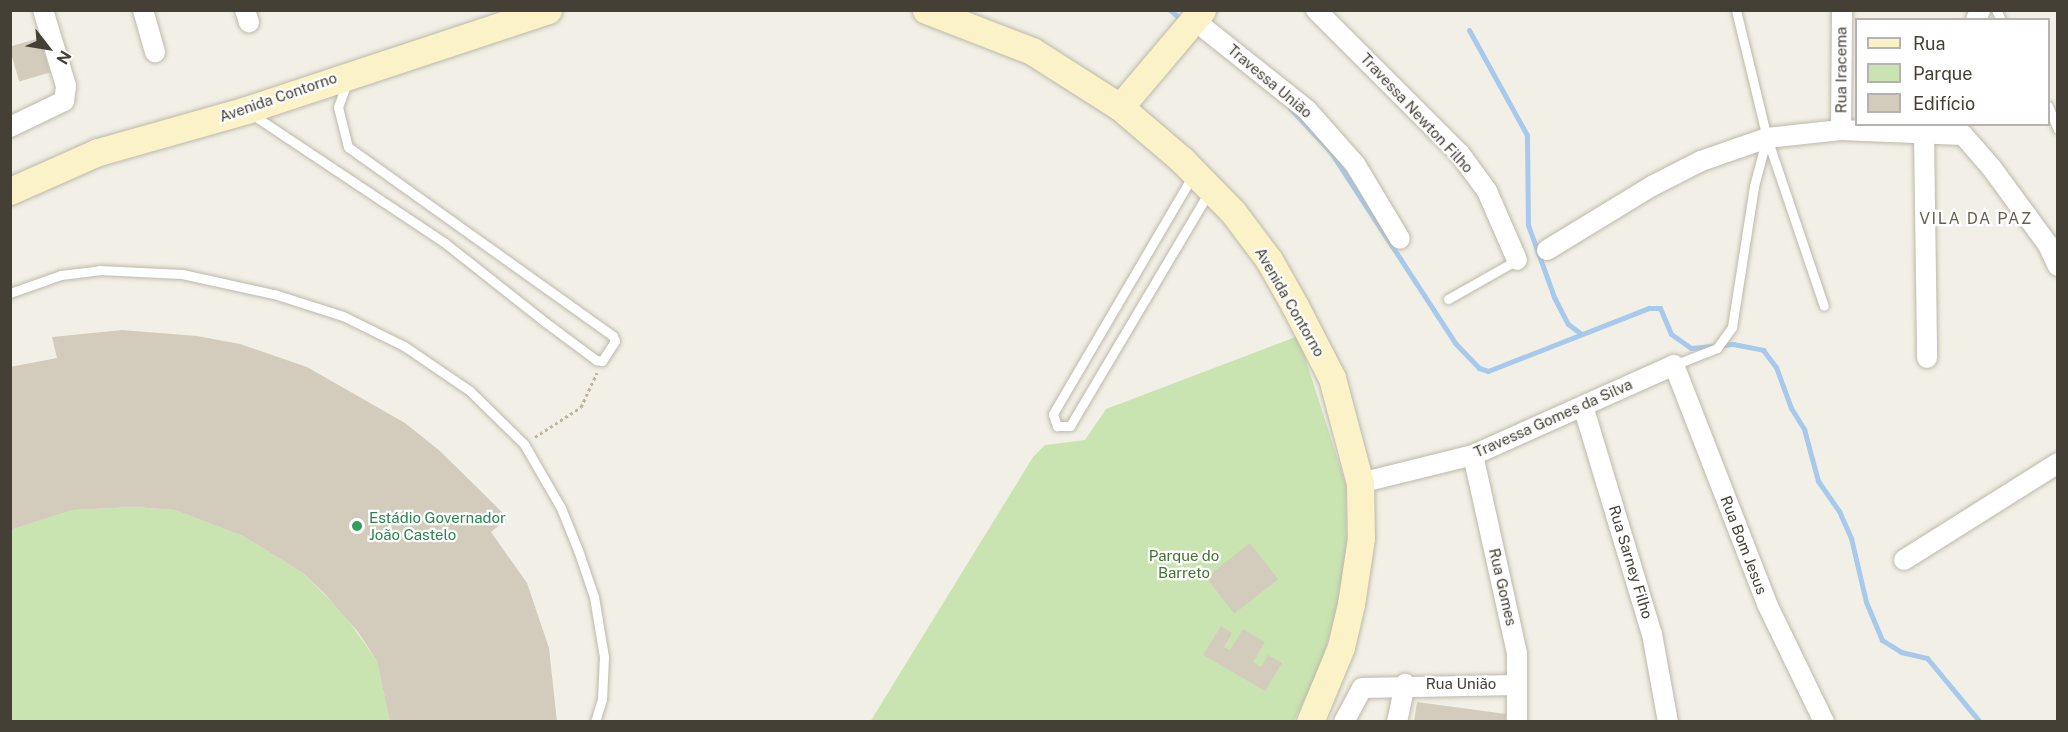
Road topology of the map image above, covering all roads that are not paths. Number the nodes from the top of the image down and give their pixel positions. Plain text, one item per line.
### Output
1 (43, 10) edge
2 (143, 10) edge
3 (548, 10) edge
4 (926, 10) edge
5 (1316, 10) edge
6 (1736, 10) edge
7 (1842, 10) edge
8 (1192, 22) edge
9 (155, 52) dead end
10 (350, 73) junction
11 (1120, 107) junction
12 (2050, 109) edge
13 (246, 110) junction
14 (10, 127) edge
15 (2058, 129) edge
16 (1841, 130) junction
17 (1963, 130) edge
18 (1924, 134) junction
19 (1767, 138) junction
20 (1203, 181) junction
21 (10, 191) edge
22 (1400, 238) dead end
23 (1547, 250) dead end
24 (1517, 260) joint
25 (2058, 266) edge
26 (10, 293) edge
27 (1448, 299) dead end
28 (1824, 306) dead end
29 (1927, 358) dead end
30 (1674, 365) junction
31 (1583, 406) junction
32 (1473, 455) junction
33 (2058, 464) edge
34 (1360, 483) junction
35 (1904, 560) dead end
36 (1405, 684) junction
37 (1517, 685) junction
38 (595, 722) edge
39 (1310, 722) edge
40 (1344, 722) edge
41 (1397, 722) edge
42 (1517, 722) edge
43 (1668, 722) edge
44 (1824, 722) edge

1 - 14 street
2 - 9 street
3 - 10 street, Avenida Contorno
4 - 11 street, Avenida Contorno
5 - 24 street, Travessa Newton Filho
6 - 19 lane
7 - 16 street, Rua Iracema
8 - 11 street
8 - 22 street, Travessa União
10 - 13 street, Avenida Contorno
10 - 13 lane
11 - 20 street, Avenida Contorno
12 - 15 lane
13 - 21 street, Avenida Contorno
16 - 18 street
16 - 19 street
17 - 18 street
17 - 25 street
18 - 29 street
19 - 23 street
19 - 28 lane
19 - 30 lane
20 - 20 lane
20 - 34 street, Avenida Contorno
24 - 27 lane
26 - 38 lane
30 - 31 street, Travessa Gomes da Silva
30 - 44 street, Rua Bom Jesus
31 - 32 street, Travessa Gomes da Silva
31 - 43 street, Rua Sarney Filho
32 - 34 street, Travessa Gomes da Silva
32 - 37 street, Rua Gomes
33 - 35 street
34 - 39 street, Avenida Contorno
36 - 37 street, Rua União
36 - 40 street, Rua União
36 - 41 street, Rua União
37 - 42 street, Rua Gomes

